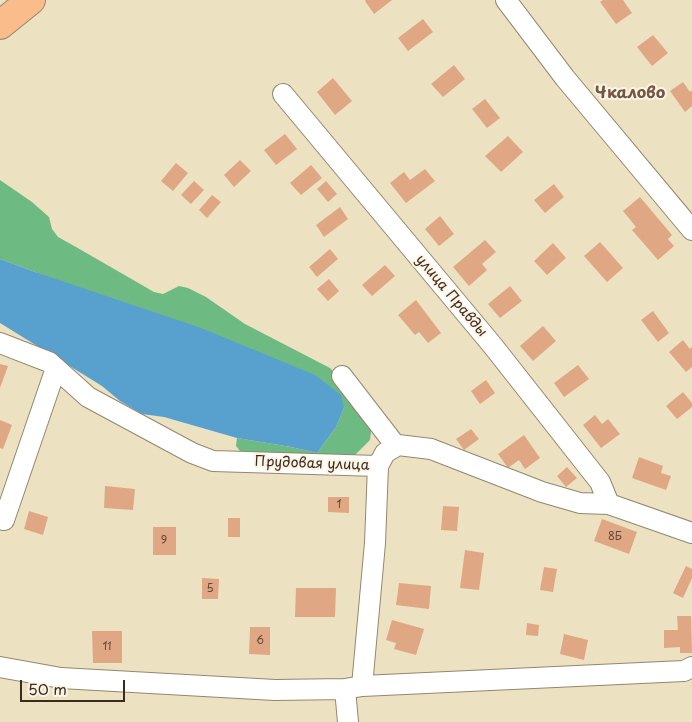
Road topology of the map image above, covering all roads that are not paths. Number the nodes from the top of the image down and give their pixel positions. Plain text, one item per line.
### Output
1 (31, 0) edge
2 (506, 0) edge
3 (0, 25) edge
4 (283, 94) dead end
5 (692, 230) edge
6 (0, 343) edge
7 (56, 368) junction
8 (342, 376) dead end
9 (396, 446) junction
10 (214, 461) junction
11 (191, 466) dead end
12 (378, 466) junction
13 (609, 504) junction
14 (4, 520) dead end
15 (692, 533) edge
16 (0, 667) edge
17 (692, 667) edge
18 (354, 687) junction
19 (348, 722) edge

1 - 3 highway
2 - 5 street
4 - 13 street, улица Правды
6 - 7 street, Прудовая улица
7 - 10 street, Прудовая улица
7 - 14 street
8 - 9 street
9 - 12 street, Прудовая улица
9 - 13 street
10 - 11 street
10 - 12 street, Прудовая улица
12 - 18 street
13 - 15 street
16 - 18 street
17 - 18 street
18 - 19 street

